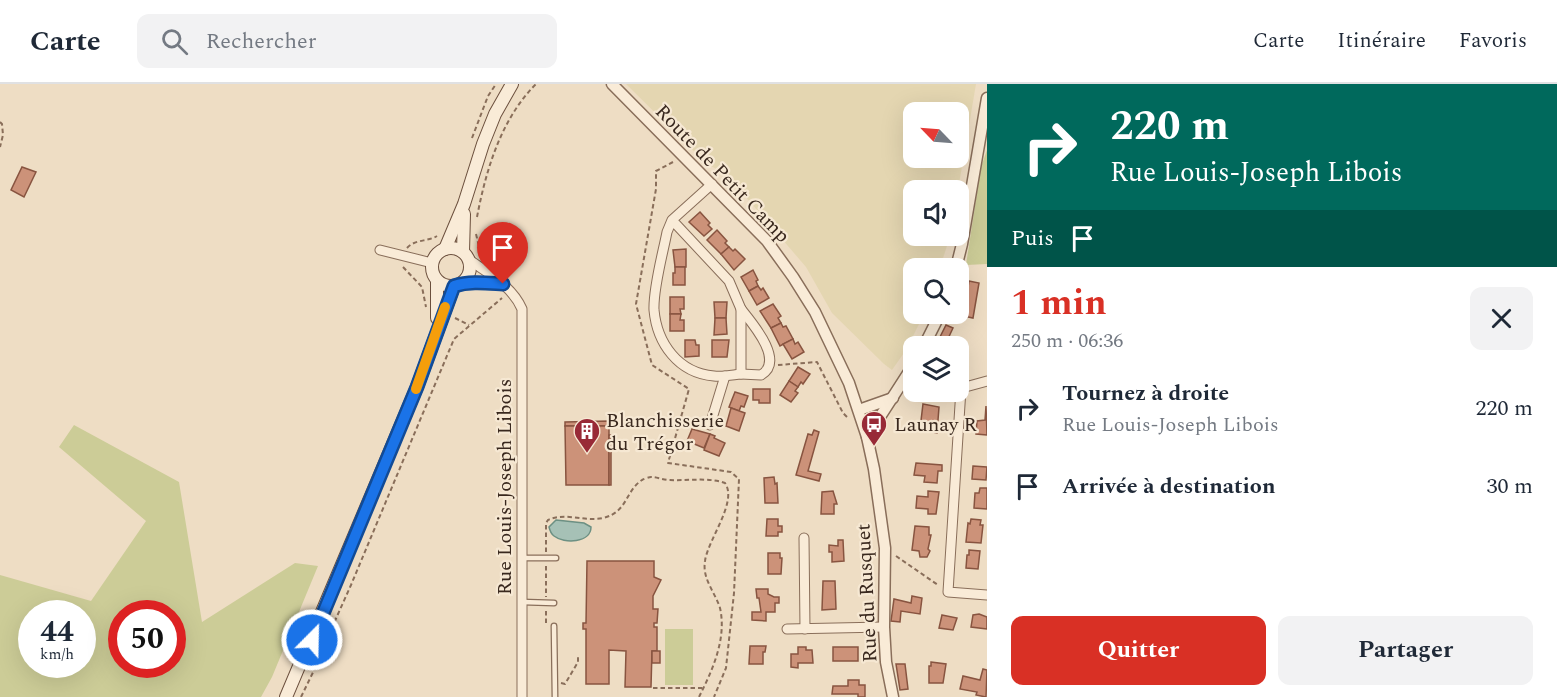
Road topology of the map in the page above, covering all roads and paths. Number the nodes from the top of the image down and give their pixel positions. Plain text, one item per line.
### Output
1 (613, 85) edge
2 (512, 86) edge
3 (987, 98) edge
4 (0, 122) edge
5 (0, 147) edge
6 (675, 160) dead end
7 (712, 184) junction
8 (464, 204) junction
9 (672, 220) junction
10 (438, 235) dead end
11 (446, 249) junction
12 (380, 250) dead end
13 (402, 255) junction
14 (465, 256) junction
15 (958, 258) edge
16 (432, 263) junction
17 (437, 281) junction
18 (503, 284) junction
19 (458, 285) junction
20 (741, 309) junction
21 (435, 340) junction
22 (770, 368) junction
23 (741, 374) junction
24 (725, 376) junction
25 (987, 381) edge
26 (849, 383) joint
27 (969, 386) edge
28 (903, 387) edge
29 (893, 398) junction
30 (959, 402) edge
31 (859, 410) junction
32 (854, 421) dead end
33 (710, 425) dead end
34 (867, 437) junction
35 (804, 538) dead end
36 (885, 548) junction
37 (522, 558) junction
38 (546, 558) junction
39 (556, 558) dead end
40 (948, 592) junction
41 (987, 595) edge
42 (522, 602) junction
43 (546, 603) junction
44 (554, 603) dead end
45 (546, 626) dead end
46 (554, 626) dead end
47 (884, 627) junction
48 (787, 629) dead end
49 (805, 629) junction
50 (578, 655) dead end
51 (555, 683) junction
52 (653, 688) dead end
53 (704, 688) junction
54 (286, 697) edge
55 (522, 697) edge
56 (555, 697) edge
57 (699, 697) edge
58 (714, 697) edge
59 (893, 697) edge

1 - 7 street, Route de Petit Camp
2 - 8 main road
3 - 15 street
4 - 5 path
6 - 58 path
7 - 9 street
7 - 26 street, Route de Petit Camp
8 - 11 main road
8 - 14 main road
9 - 20 street
9 - 24 street
10 - 13 path
11 - 14 main road
11 - 16 main road
12 - 13 street
13 - 16 street
14 - 18 street, Rue Louis-Joseph Libois
14 - 19 main road
16 - 17 main road
17 - 19 main road
17 - 21 main road
18 - 19 street
18 - 37 street, Rue Louis-Joseph Libois
19 - 21 main road
20 - 22 street
20 - 23 street
21 - 54 main road
22 - 23 street
22 - 32 path
23 - 24 street
24 - 33 street
25 - 27 street
26 - 31 street, Rue du Rusquet
28 - 29 street
29 - 31 street
29 - 34 street
30 - 40 street
31 - 34 street, Rue du Rusquet
34 - 36 street, Rue du Rusquet
35 - 49 street
36 - 40 path
36 - 47 street, Rue du Rusquet
37 - 38 lane
37 - 42 street, Rue Louis-Joseph Libois
38 - 39 lane
38 - 43 path
38 - 53 path
40 - 41 street
42 - 43 lane
42 - 55 street, Rue Louis-Joseph Libois
43 - 44 lane
43 - 45 path
46 - 51 lane
47 - 49 street
47 - 59 street, Rue du Rusquet
48 - 49 street
50 - 51 path
51 - 56 lane
52 - 53 path
53 - 57 path

